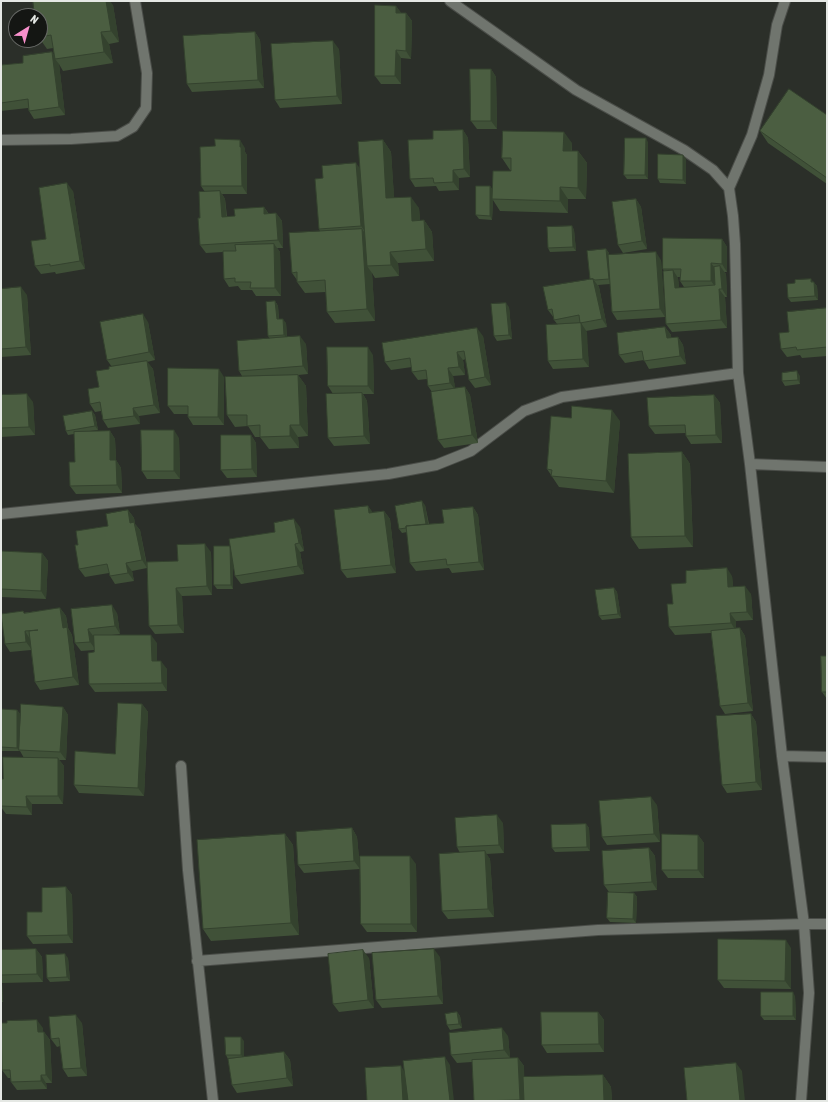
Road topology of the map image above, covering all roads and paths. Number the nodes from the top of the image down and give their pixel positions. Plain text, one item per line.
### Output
1 (135, 1) edge
2 (450, 1) edge
3 (785, 1) edge
4 (1, 140) edge
5 (729, 188) junction
6 (738, 373) junction
7 (750, 464) junction
8 (827, 467) edge
9 (1, 514) edge
10 (782, 756) junction
11 (827, 757) edge
12 (181, 766) dead end
13 (804, 924) junction
14 (827, 924) edge
15 (197, 961) junction
16 (213, 1101) edge
17 (801, 1101) edge

1 - 4 street
2 - 5 street
3 - 5 street
5 - 6 street
6 - 7 street
6 - 9 street
7 - 8 street
7 - 10 street
10 - 11 street
10 - 13 street
12 - 15 street
13 - 14 street
13 - 15 street
13 - 17 street
15 - 16 street

